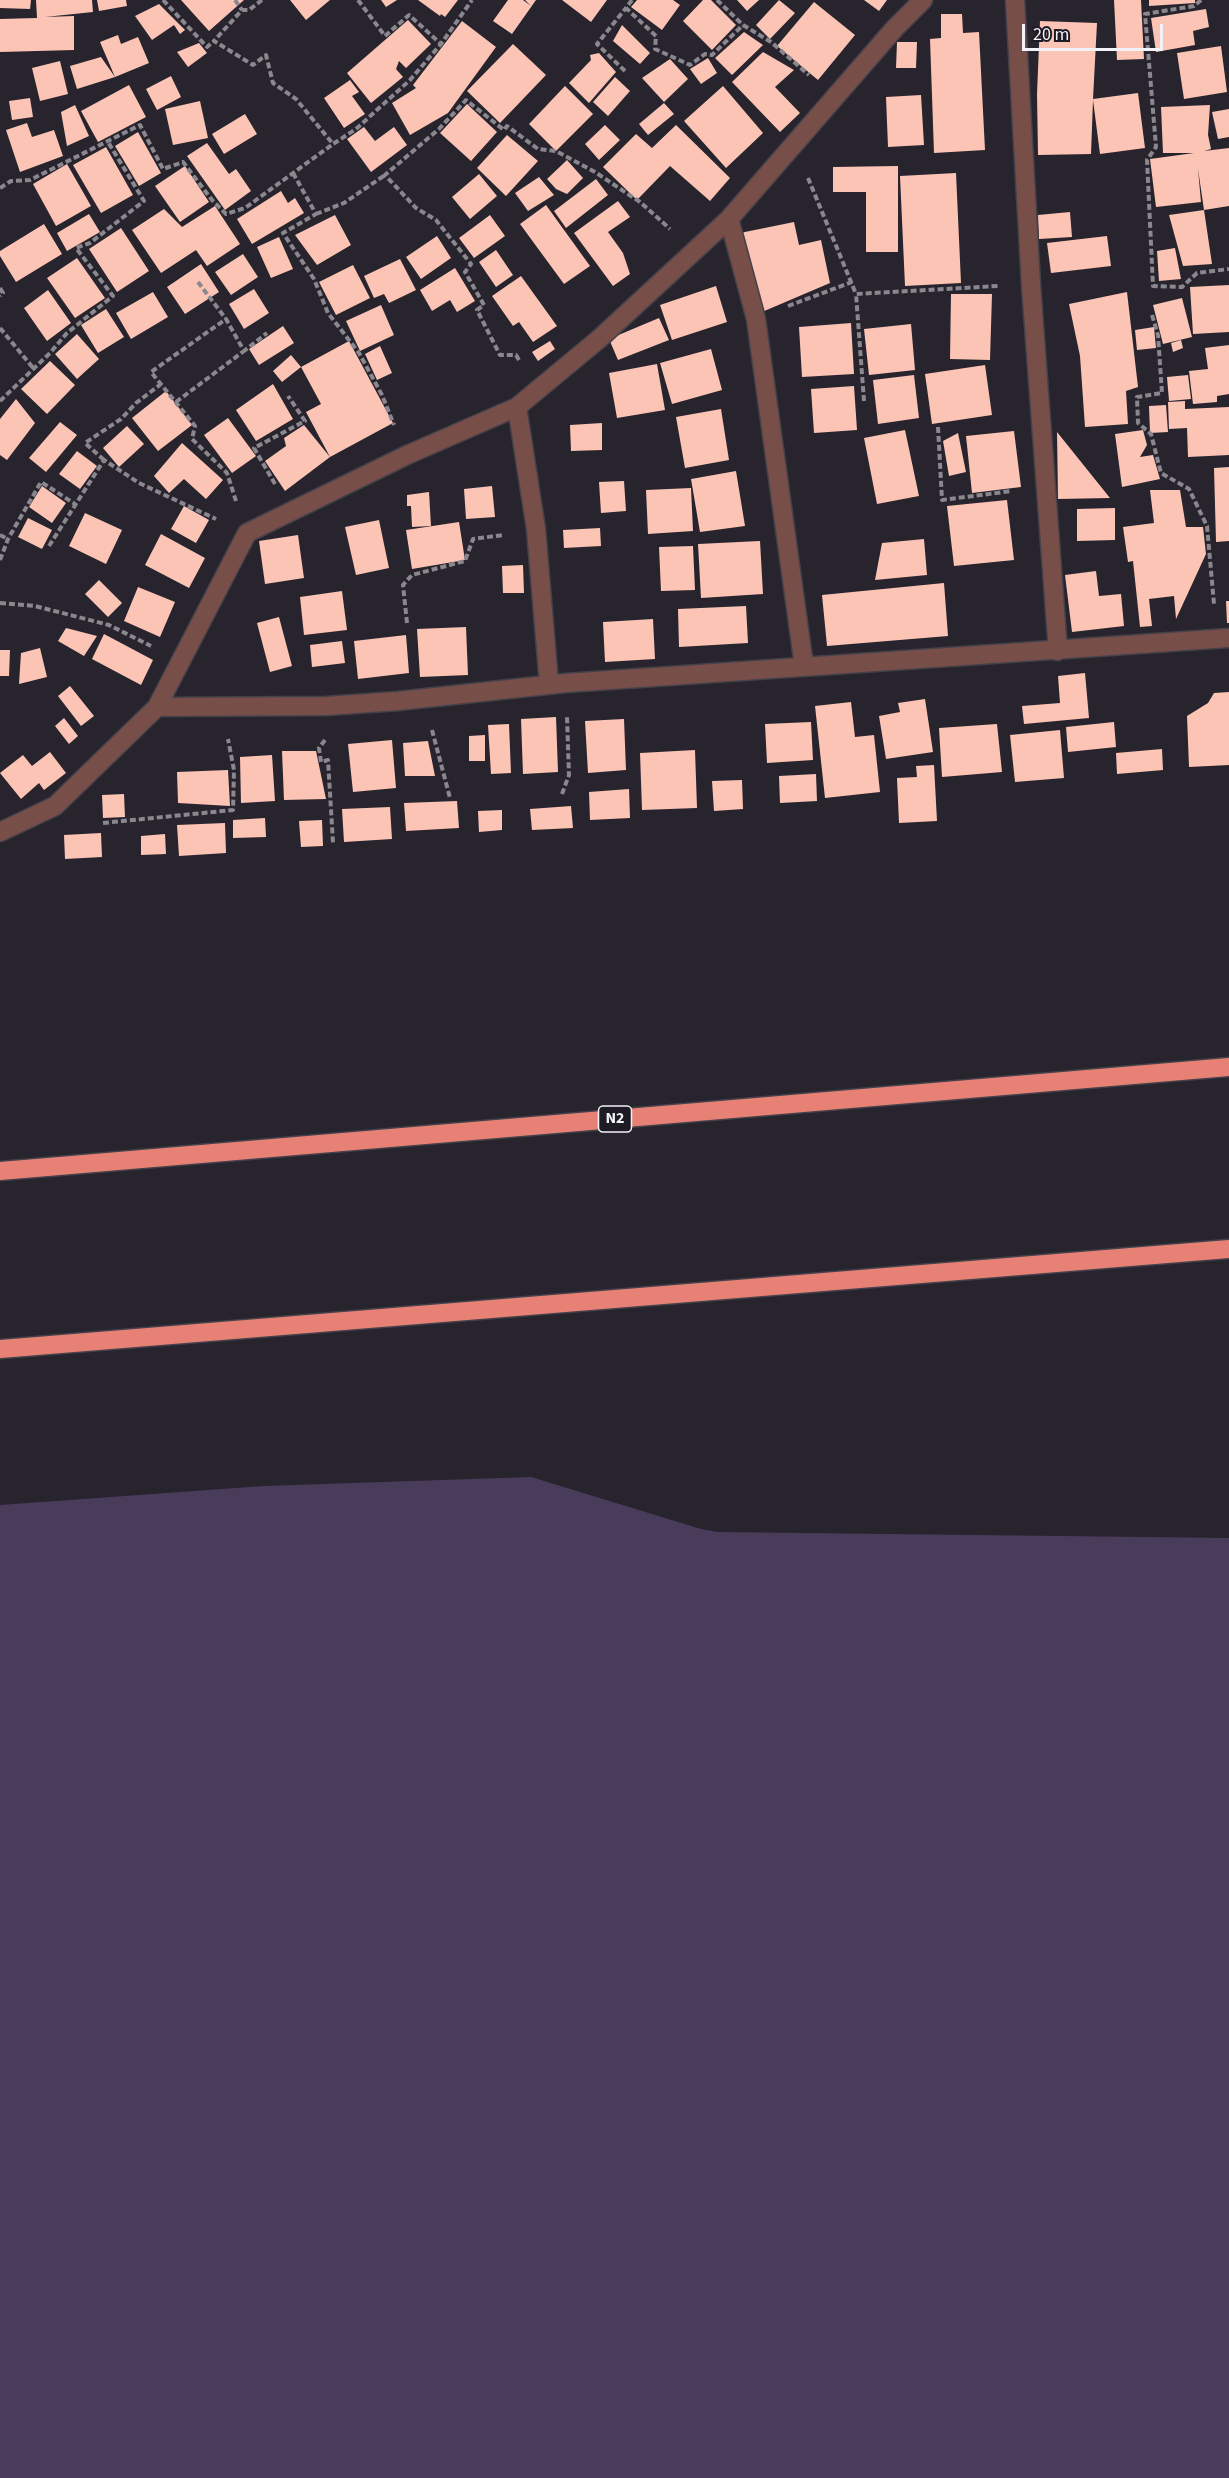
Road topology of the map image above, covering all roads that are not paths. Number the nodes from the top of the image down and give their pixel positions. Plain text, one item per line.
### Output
1 (923, 0) edge
2 (1015, 0) edge
3 (729, 219) junction
4 (517, 407) junction
5 (1222, 638) edge
6 (1058, 651) junction
7 (804, 666) junction
8 (558, 684) junction
9 (157, 707) junction
10 (0, 832) edge
11 (1229, 1067) edge
12 (0, 1170) edge
13 (1229, 1249) edge
14 (0, 1349) edge

1 - 3 street
2 - 6 street
3 - 4 street
3 - 7 street
4 - 8 street
4 - 9 street
5 - 6 street
6 - 7 street
7 - 8 street
8 - 9 street
9 - 10 street
11 - 12 highway, N2
13 - 14 highway

